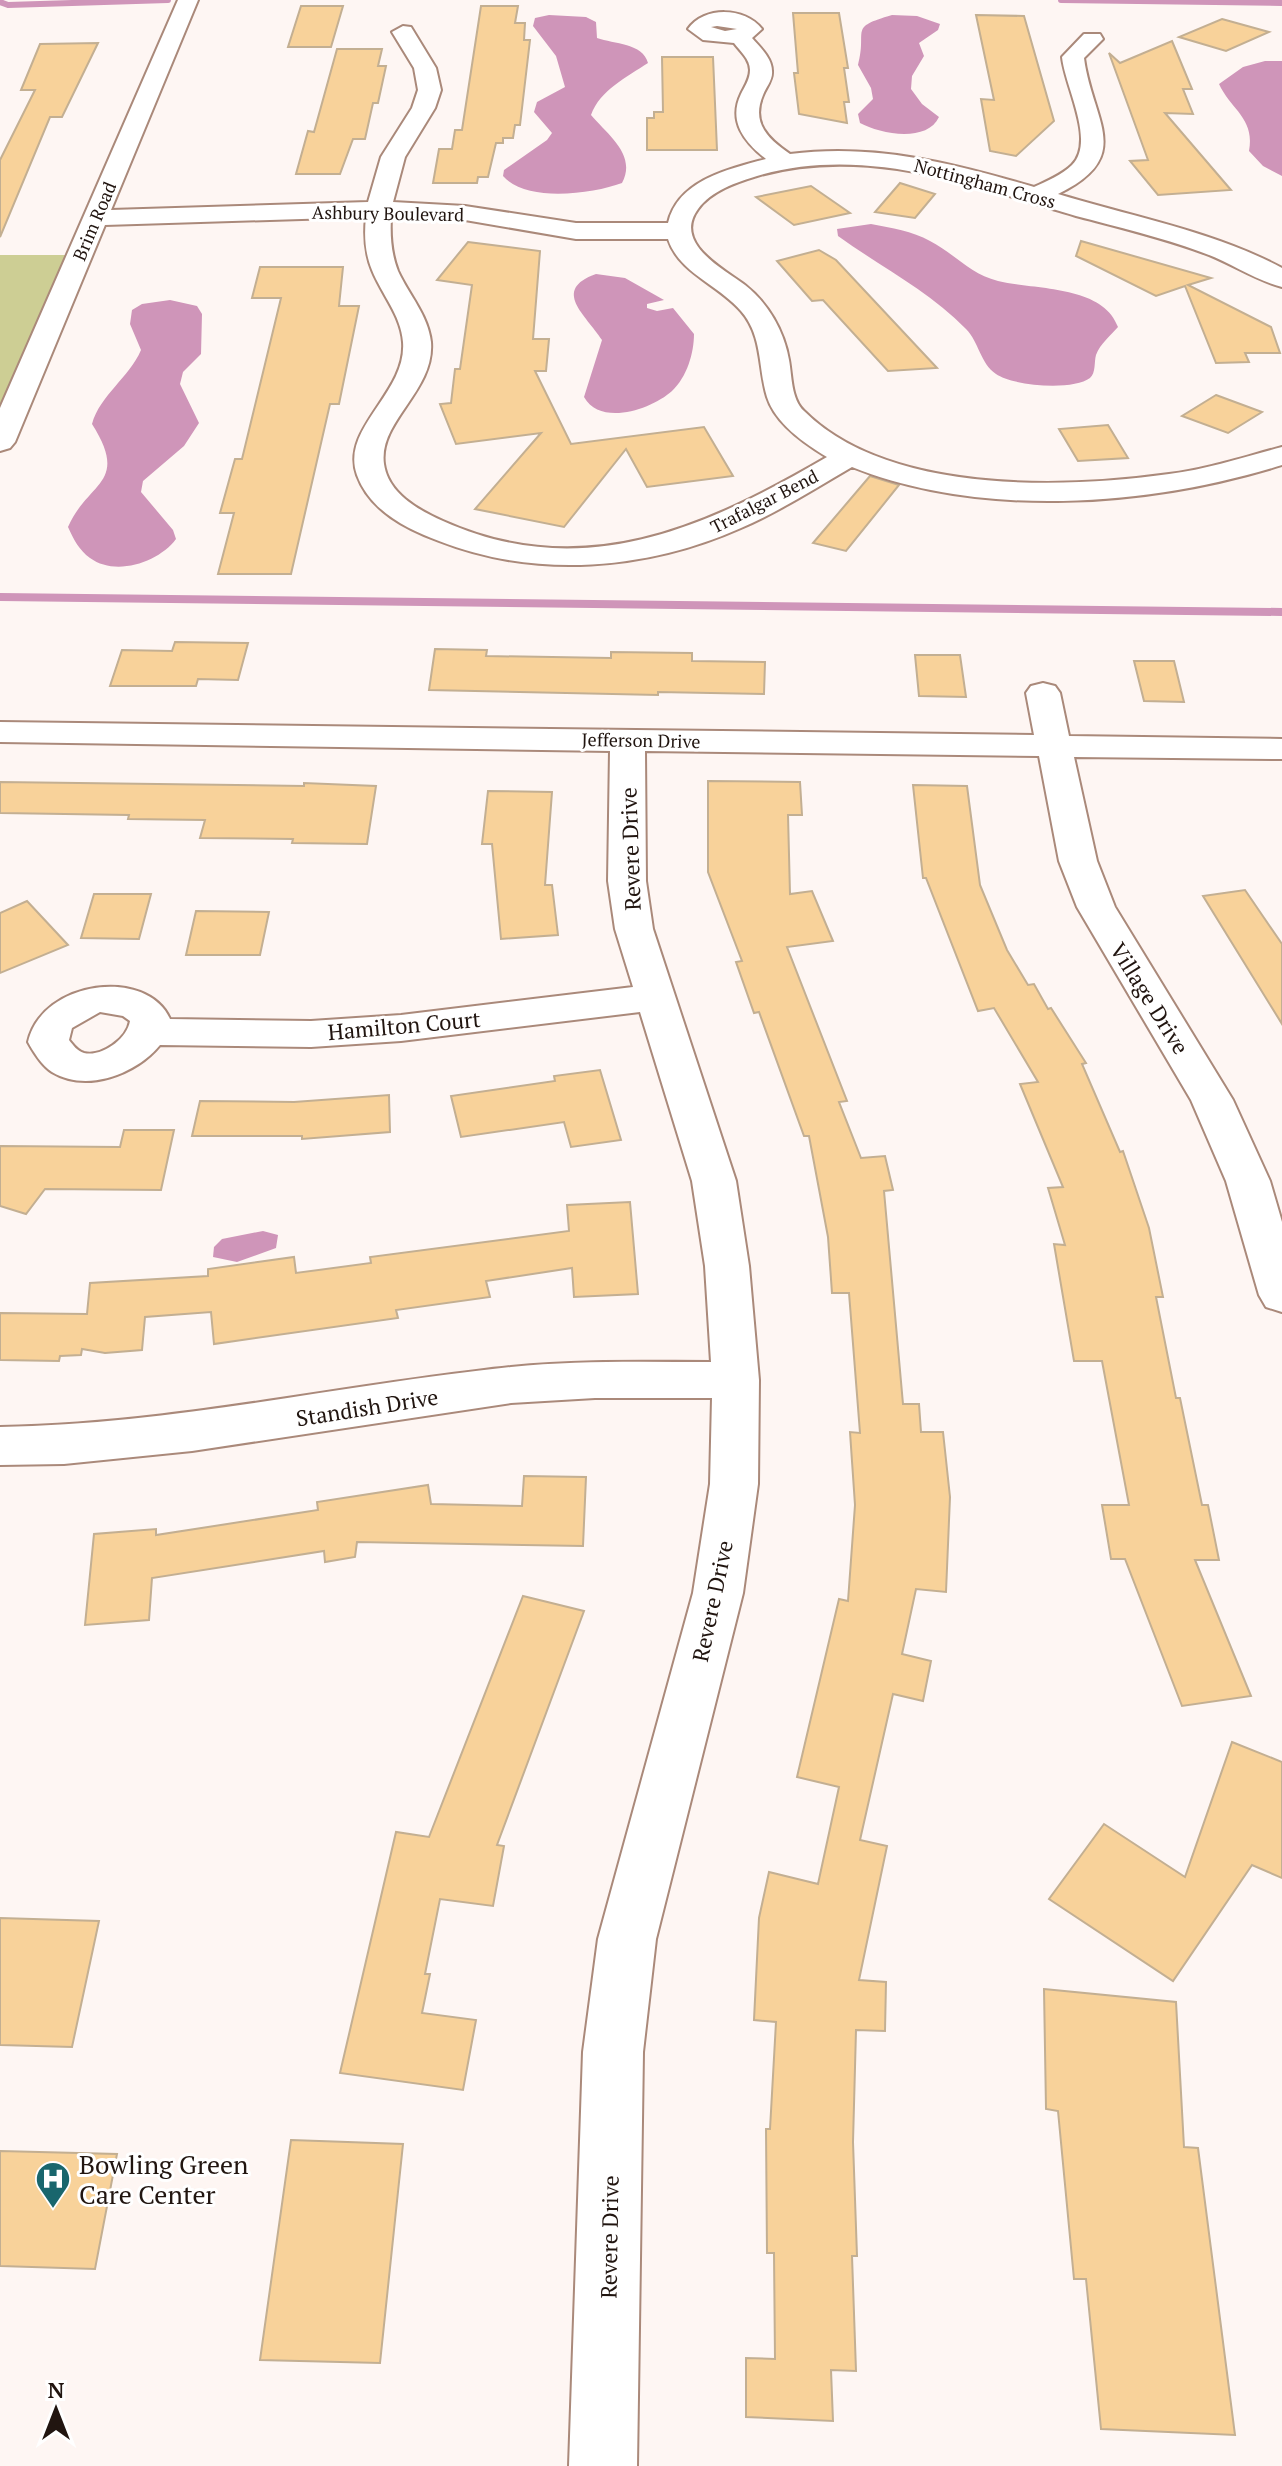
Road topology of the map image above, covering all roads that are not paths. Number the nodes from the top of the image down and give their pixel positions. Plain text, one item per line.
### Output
1 (188, 0) edge
2 (404, 24) dead end
3 (1093, 30) dead end
4 (739, 36) dead end
5 (786, 162) junction
6 (1036, 196) junction
7 (380, 205) junction
8 (98, 213) junction
9 (680, 227) junction
10 (1282, 279) edge
11 (0, 442) edge
12 (1282, 456) edge
13 (846, 458) junction
14 (1043, 693) dead end
15 (0, 732) edge
16 (628, 740) junction
17 (1054, 746) junction
18 (1282, 749) edge
19 (656, 997) junction
20 (150, 1032) dead end
21 (1282, 1295) edge
22 (736, 1380) junction
23 (0, 1446) edge
24 (603, 2466) edge

1 - 8 street, Brim Road
2 - 7 street, Trafalgar Bend
3 - 6 street
4 - 5 street
5 - 6 street, Nottingham Cross
5 - 9 street, Nottingham Cross
6 - 10 street, Nottingham Cross
7 - 8 street, Ashbury Boulevard
7 - 9 street, Ashbury Boulevard
7 - 13 street, Trafalgar Bend
8 - 11 street, Brim Road
9 - 13 street
12 - 13 street
14 - 17 street, Village Drive
15 - 16 street, Jefferson Drive
16 - 17 street, Jefferson Drive
16 - 19 street, Revere Drive
17 - 18 street, Jefferson Drive
17 - 21 street, Village Drive
19 - 20 street, Hamilton Court
19 - 22 street, Revere Drive
22 - 23 street, Standish Drive
22 - 24 street, Revere Drive

